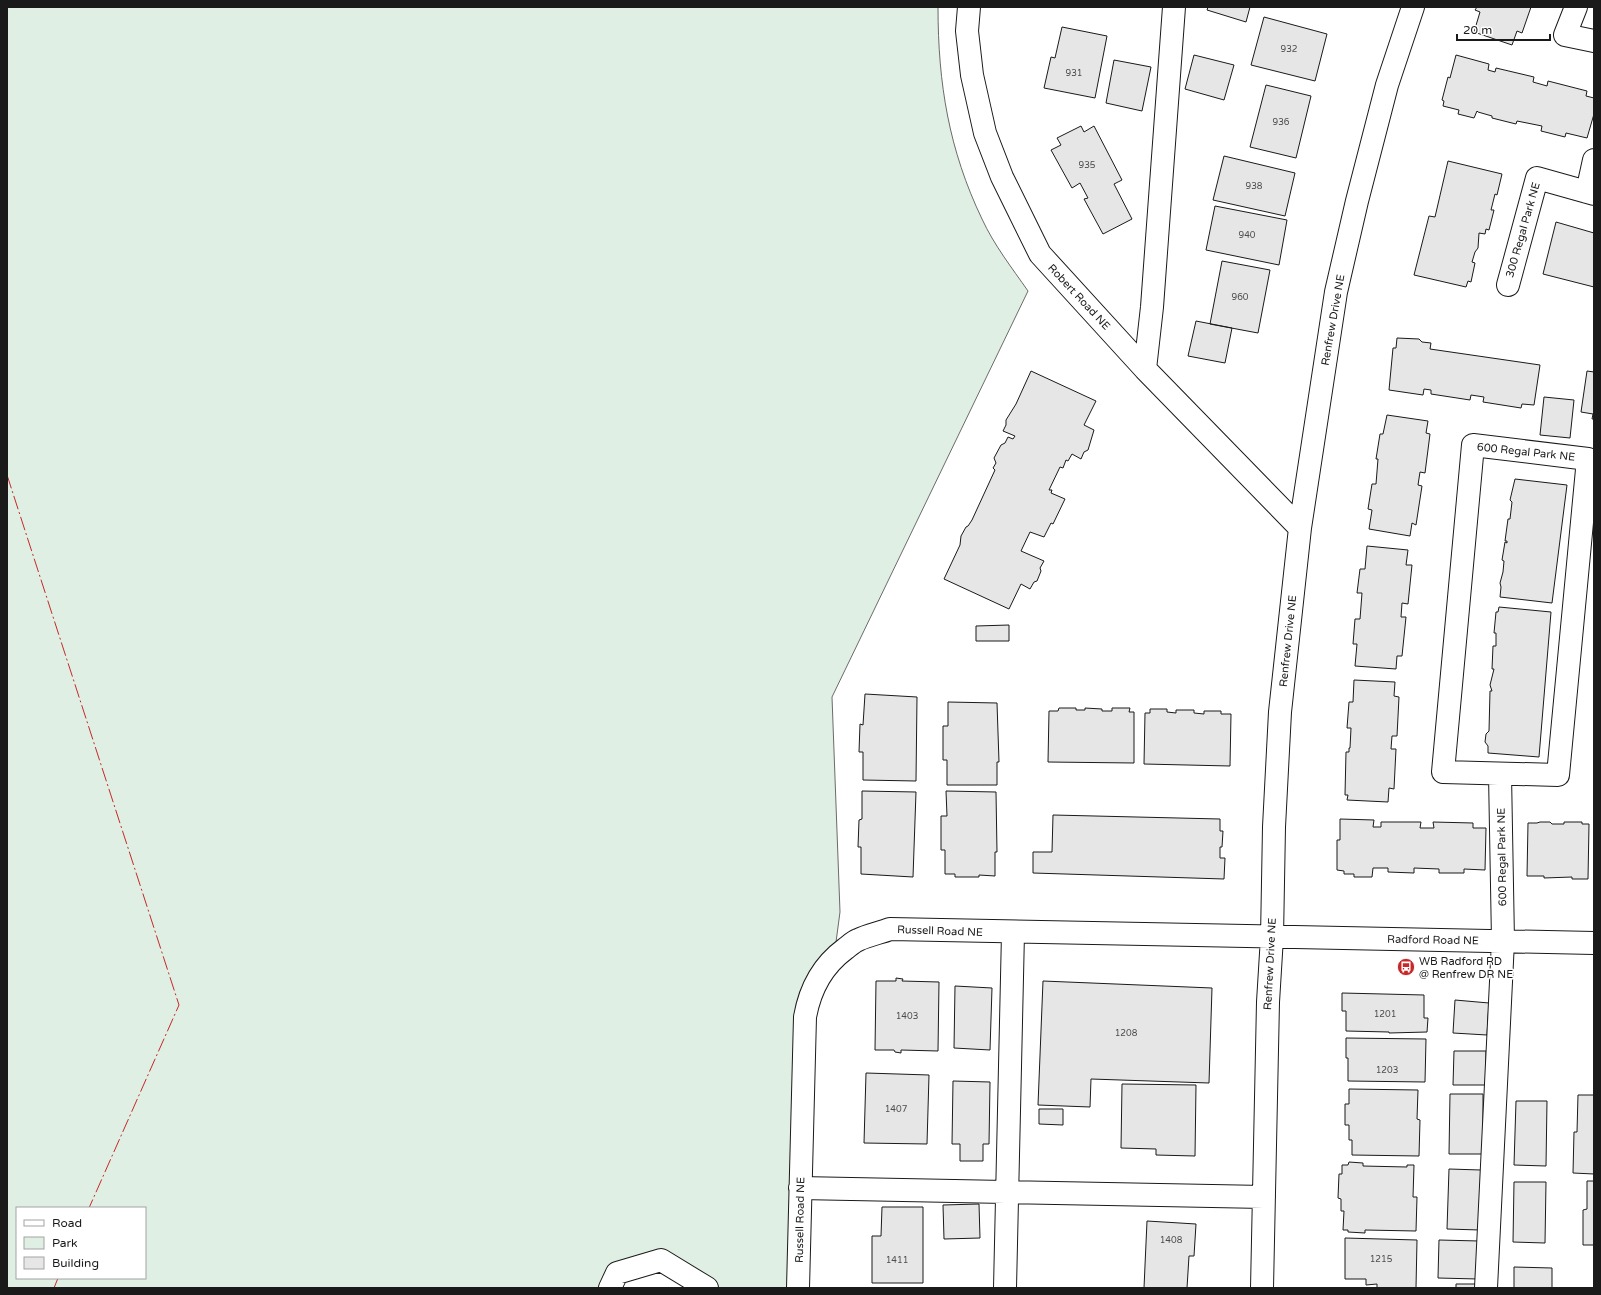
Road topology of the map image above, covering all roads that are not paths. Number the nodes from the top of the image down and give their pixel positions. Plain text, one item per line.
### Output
1 (969, 7) edge
2 (1174, 7) edge
3 (1413, 7) edge
4 (1576, 7) edge
5 (1594, 41) edge
6 (1594, 160) edge
7 (1590, 193) edge
8 (1508, 285) dead end
9 (1145, 369) junction
10 (1300, 528) junction
11 (1500, 774) junction
12 (1013, 933) junction
13 (1272, 937) junction
14 (1503, 941) junction
15 (1594, 943) edge
16 (800, 1188) junction
17 (1008, 1191) junction
18 (1264, 1197) junction
19 (610, 1288) edge
20 (707, 1288) edge
21 (798, 1288) edge
22 (1005, 1288) edge
23 (1262, 1288) edge
24 (1486, 1288) edge

1 - 9 street, Robert Road NE
2 - 9 street
3 - 10 street, Renfrew Drive NE
4 - 5 street
6 - 7 street, 300 Regal Park NE
7 - 8 street, 300 Regal Park NE
9 - 10 street, Robert Road NE
10 - 13 street, Renfrew Drive NE
11 - 11 street, 600 Regal Park NE
11 - 14 street, 600 Regal Park NE
12 - 13 street, Russell Road NE
12 - 16 street, Russell Road NE
12 - 17 street
13 - 14 street, Radford Road NE
13 - 18 street, Renfrew Drive NE
14 - 15 street, Radford Road NE
14 - 24 street, 600 Regal Park NE
16 - 17 street
16 - 21 street, Russell Road NE
17 - 18 street
17 - 22 street
18 - 23 street, Renfrew Drive NE
19 - 20 street

